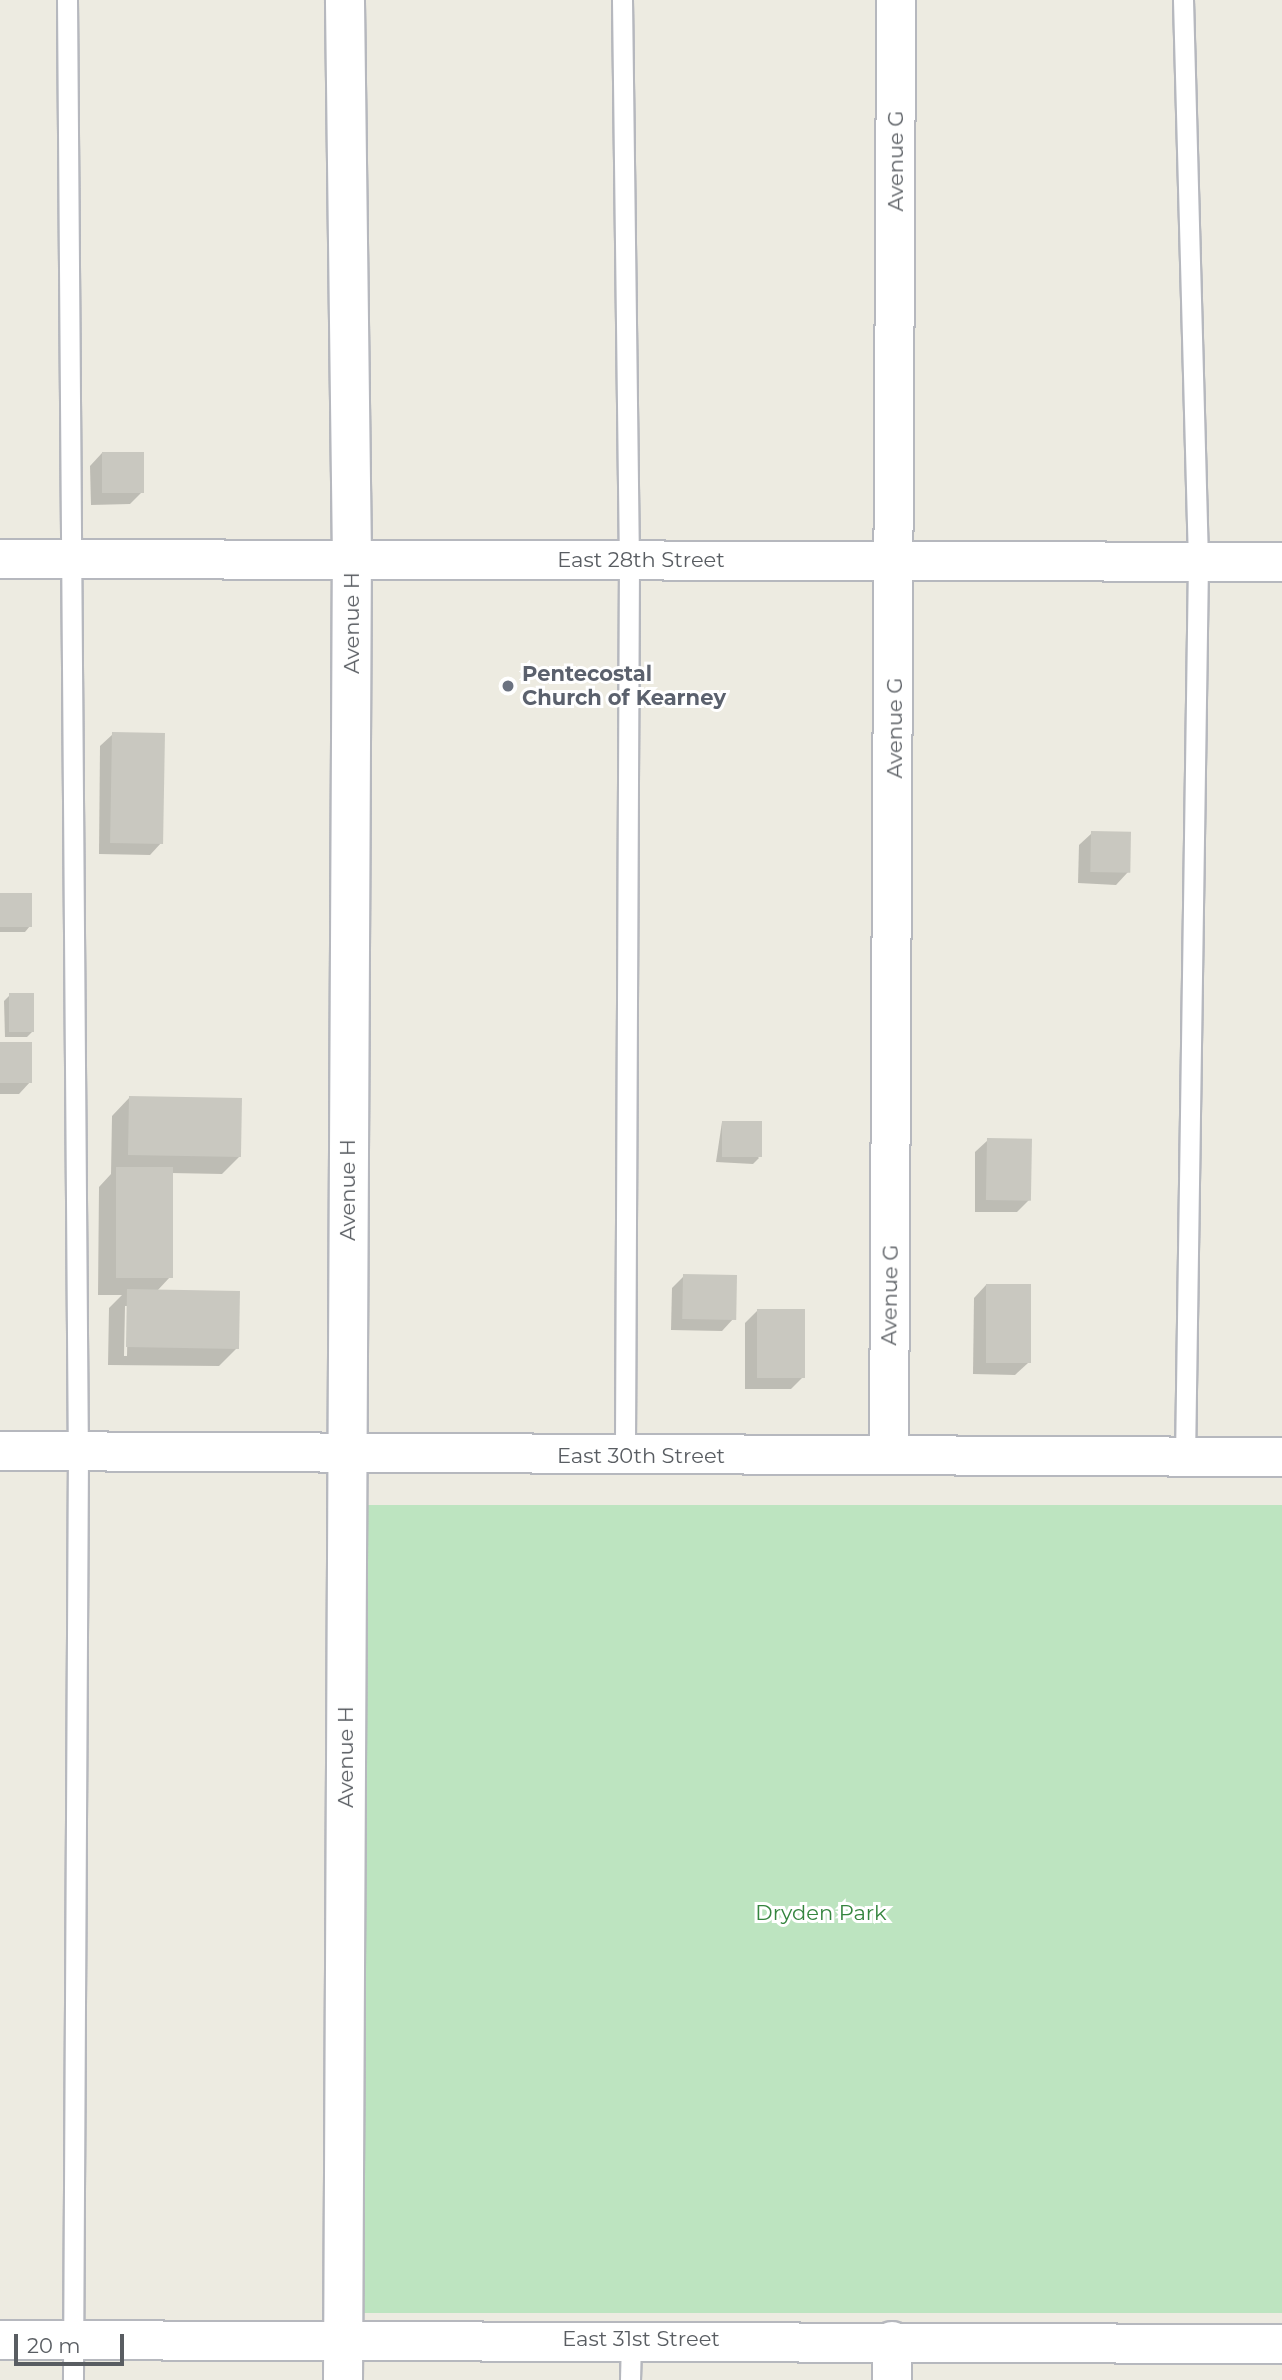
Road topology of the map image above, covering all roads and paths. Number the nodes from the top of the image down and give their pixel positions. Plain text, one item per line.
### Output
1 (67, 0) edge
2 (345, 0) edge
3 (622, 0) edge
4 (896, 0) edge
5 (1183, 0) edge
6 (0, 559) edge
7 (74, 559) junction
8 (895, 559) junction
9 (352, 560) junction
10 (629, 561) junction
11 (1198, 562) junction
12 (1282, 562) edge
13 (0, 1451) edge
14 (78, 1451) junction
15 (346, 1455) junction
16 (888, 1455) junction
17 (625, 1456) junction
18 (1185, 1457) junction
19 (1282, 1457) edge
20 (344, 2339) junction
21 (631, 2339) junction
22 (0, 2340) edge
23 (74, 2340) junction
24 (892, 2341) junction
25 (1282, 2344) edge
26 (73, 2380) edge
27 (344, 2380) edge
28 (630, 2380) edge
29 (892, 2380) edge

1 - 7 lane
2 - 9 street, Avenue H
3 - 10 lane
4 - 8 street, Avenue G
5 - 11 lane
6 - 7 street, East 28th Street
7 - 9 street, East 28th Street
7 - 14 lane
8 - 10 street, East 28th Street
8 - 11 street, East 28th Street
8 - 16 street, Avenue G
9 - 10 street, East 28th Street
9 - 15 street, Avenue H
10 - 17 lane
11 - 12 street, East 28th Street
11 - 18 lane
13 - 14 street, East 30th Street
14 - 15 street, East 30th Street
14 - 23 lane
15 - 17 street, East 30th Street
15 - 20 street, Avenue H
16 - 17 street, East 30th Street
16 - 18 street, East 30th Street
18 - 19 street, East 30th Street
20 - 21 street, East 31st Street
20 - 23 street, East 31st Street
20 - 27 street, Avenue H
21 - 24 street, East 31st Street
21 - 28 lane
22 - 23 street, East 31st Street
23 - 26 lane
24 - 25 street, East 31st Street
24 - 29 street

